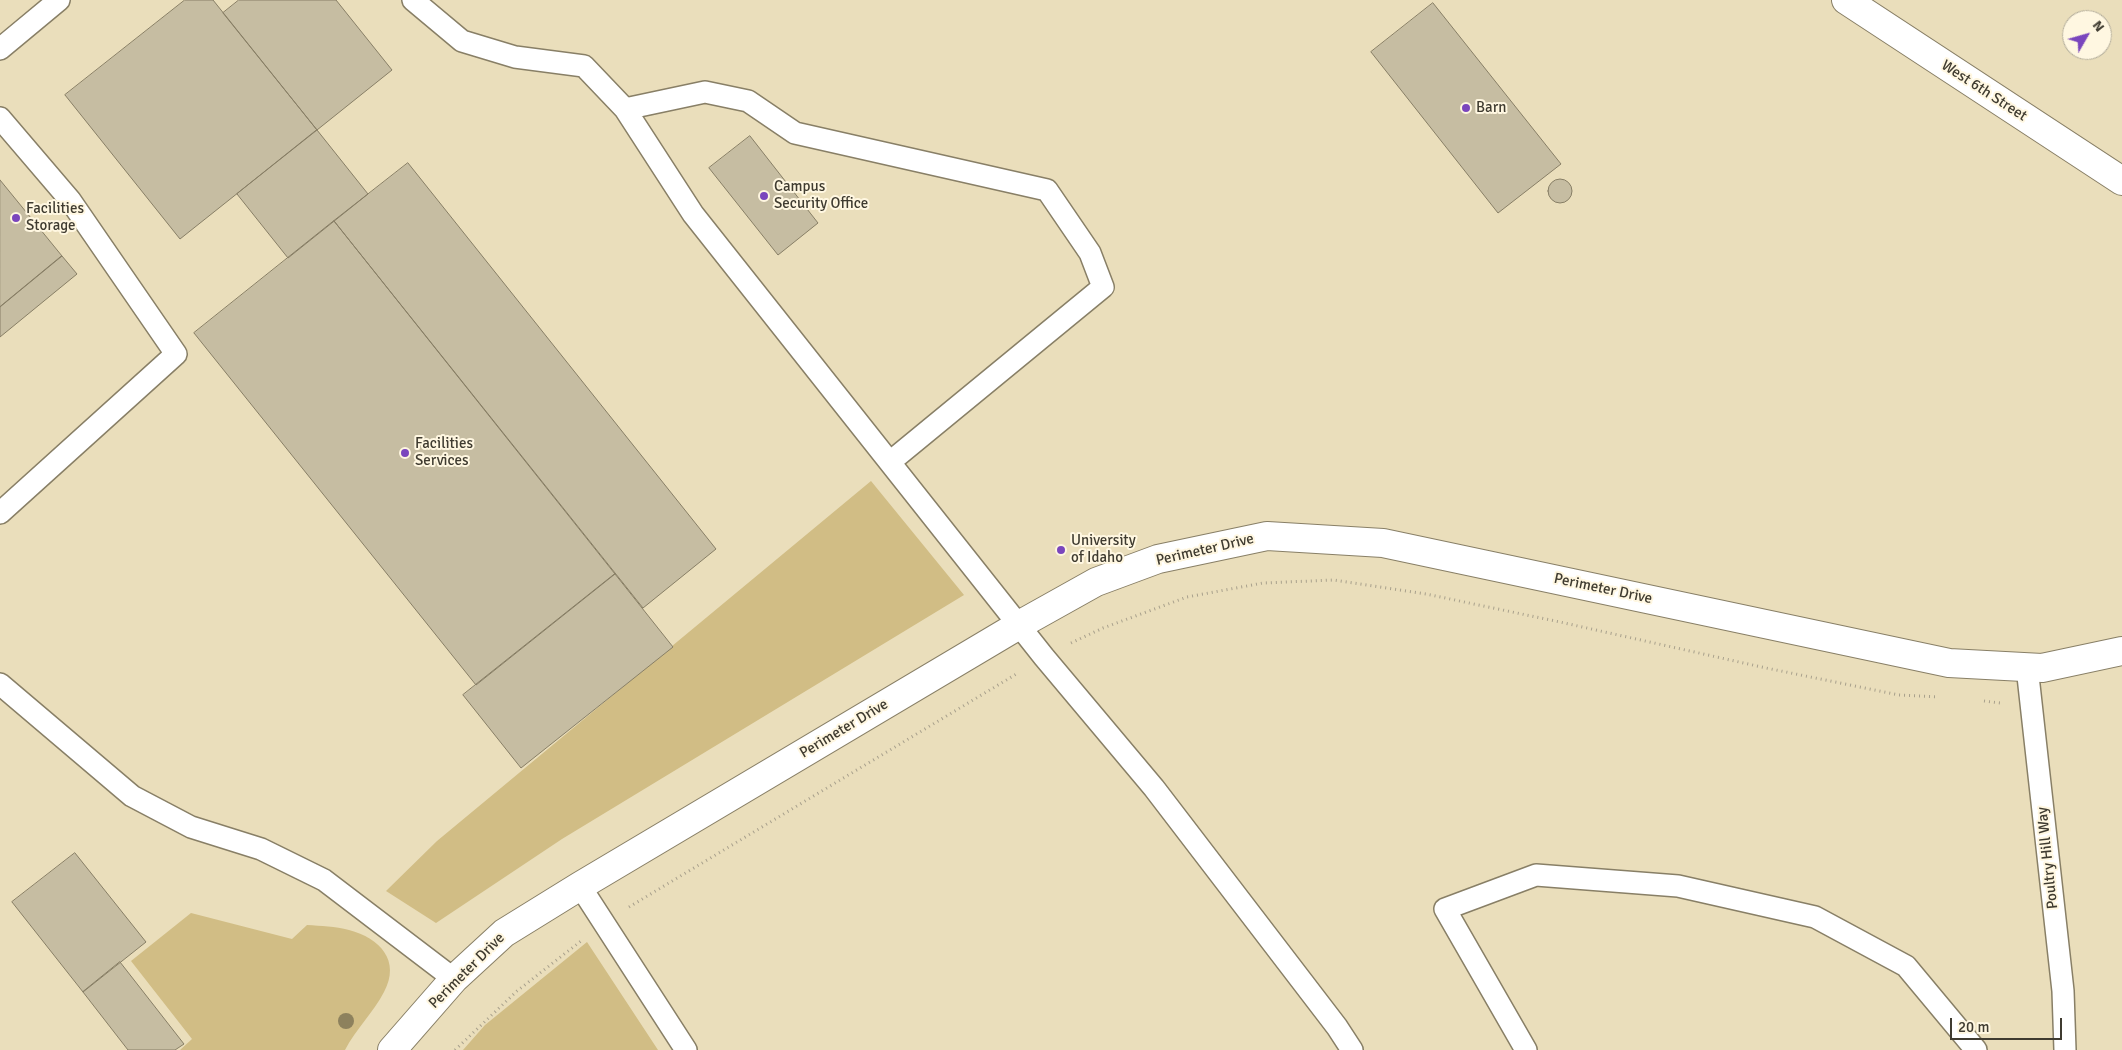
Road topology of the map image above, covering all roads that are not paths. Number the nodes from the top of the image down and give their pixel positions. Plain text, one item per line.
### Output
1 (59, 0) edge
2 (413, 0) edge
3 (1846, 0) edge
4 (0, 49) edge
5 (625, 109) junction
6 (0, 118) edge
7 (2122, 181) edge
8 (890, 462) junction
9 (0, 513) edge
10 (1019, 625) junction
11 (2122, 651) edge
12 (2027, 667) junction
13 (0, 684) edge
14 (580, 886) junction
15 (454, 979) junction
16 (392, 1050) edge
17 (686, 1050) edge
18 (1352, 1050) edge
19 (1526, 1050) edge
20 (1976, 1050) edge
21 (2065, 1050) edge

1 - 4 lane
2 - 5 lane
3 - 7 street, West 6th Street
5 - 8 lane
5 - 8 lane
6 - 9 lane
8 - 10 lane
10 - 12 street, Perimeter Drive
10 - 14 street, Perimeter Drive
10 - 18 lane
11 - 12 street, Perimeter Drive
12 - 21 lane, Poultry Hill Way
13 - 15 lane
14 - 15 street, Perimeter Drive
14 - 17 lane
15 - 16 street, Perimeter Drive
19 - 20 lane

